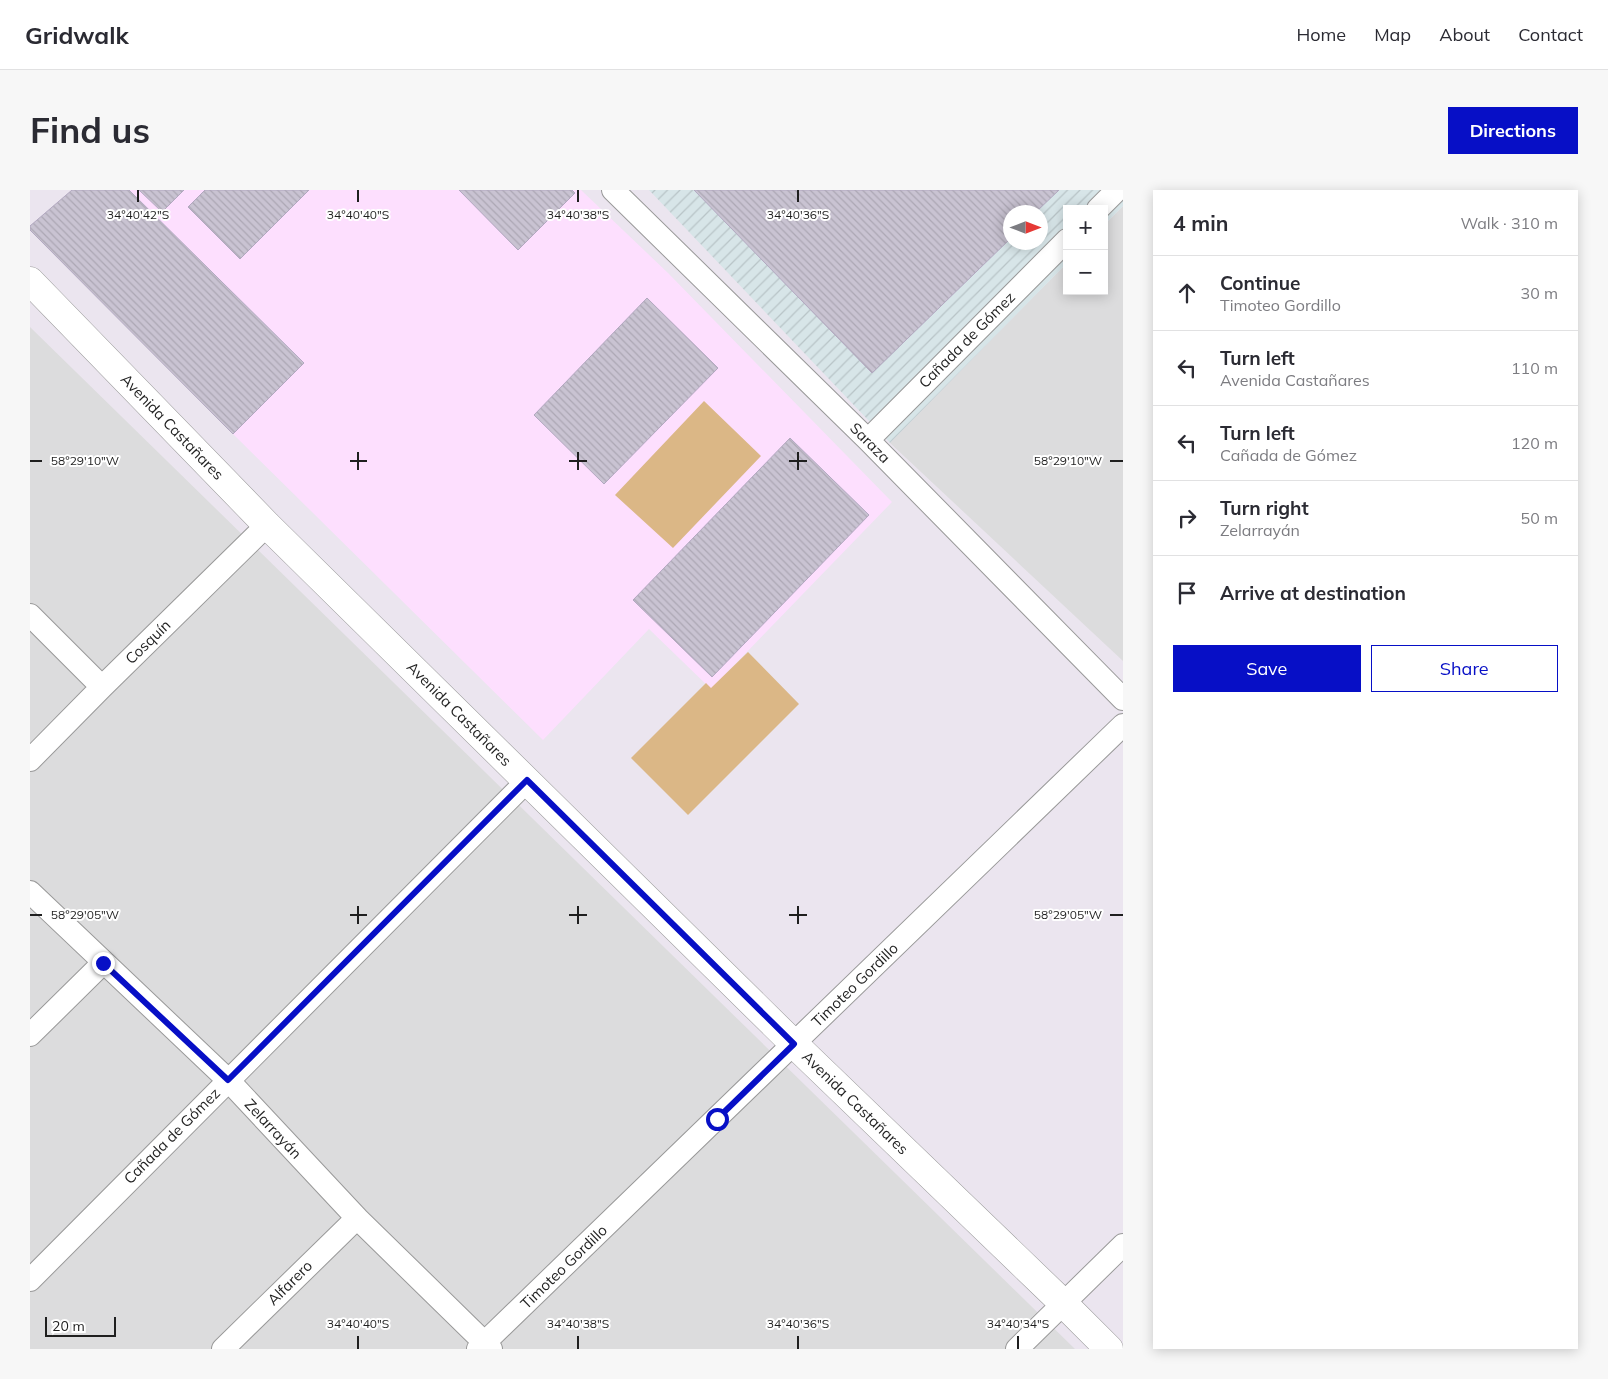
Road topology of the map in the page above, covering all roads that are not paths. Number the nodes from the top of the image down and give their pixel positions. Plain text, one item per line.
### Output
1 (613, 190) edge
2 (1117, 190) edge
3 (1102, 205) edge
4 (1063, 244) edge
5 (30, 281) edge
6 (868, 440) junction
7 (267, 525) junction
8 (30, 615) edge
9 (102, 687) junction
10 (1123, 699) edge
11 (1123, 725) edge
12 (30, 760) edge
13 (527, 780) junction
14 (30, 892) edge
15 (103, 963) junction
16 (30, 1035) edge
17 (794, 1044) junction
18 (228, 1080) junction
19 (357, 1218) junction
20 (1123, 1245) edge
21 (30, 1280) edge
22 (1064, 1304) junction
23 (484, 1347) edge
24 (223, 1349) edge
25 (1017, 1349) edge
26 (1109, 1349) edge

1 - 6 street, Saraza
2 - 3 street
4 - 6 street, Cañada de Gómez
5 - 7 street, Avenida Castañares
6 - 10 street, Saraza
7 - 9 street, Cosquín
7 - 13 street, Avenida Castañares
8 - 9 street
9 - 12 street, Cosquín
11 - 17 street, Timoteo Gordillo
13 - 17 street, Avenida Castañares
13 - 18 street, Cañada de Gómez
14 - 15 street, Zelarrayán
15 - 16 street
15 - 18 street, Zelarrayán
17 - 22 street, Avenida Castañares
17 - 23 street, Timoteo Gordillo
18 - 19 street, Zelarrayán
18 - 21 street, Cañada de Gómez
19 - 23 street, Zelarrayán
19 - 24 street, Alfarero
20 - 22 street
22 - 25 street
22 - 26 street, Avenida Castañares

